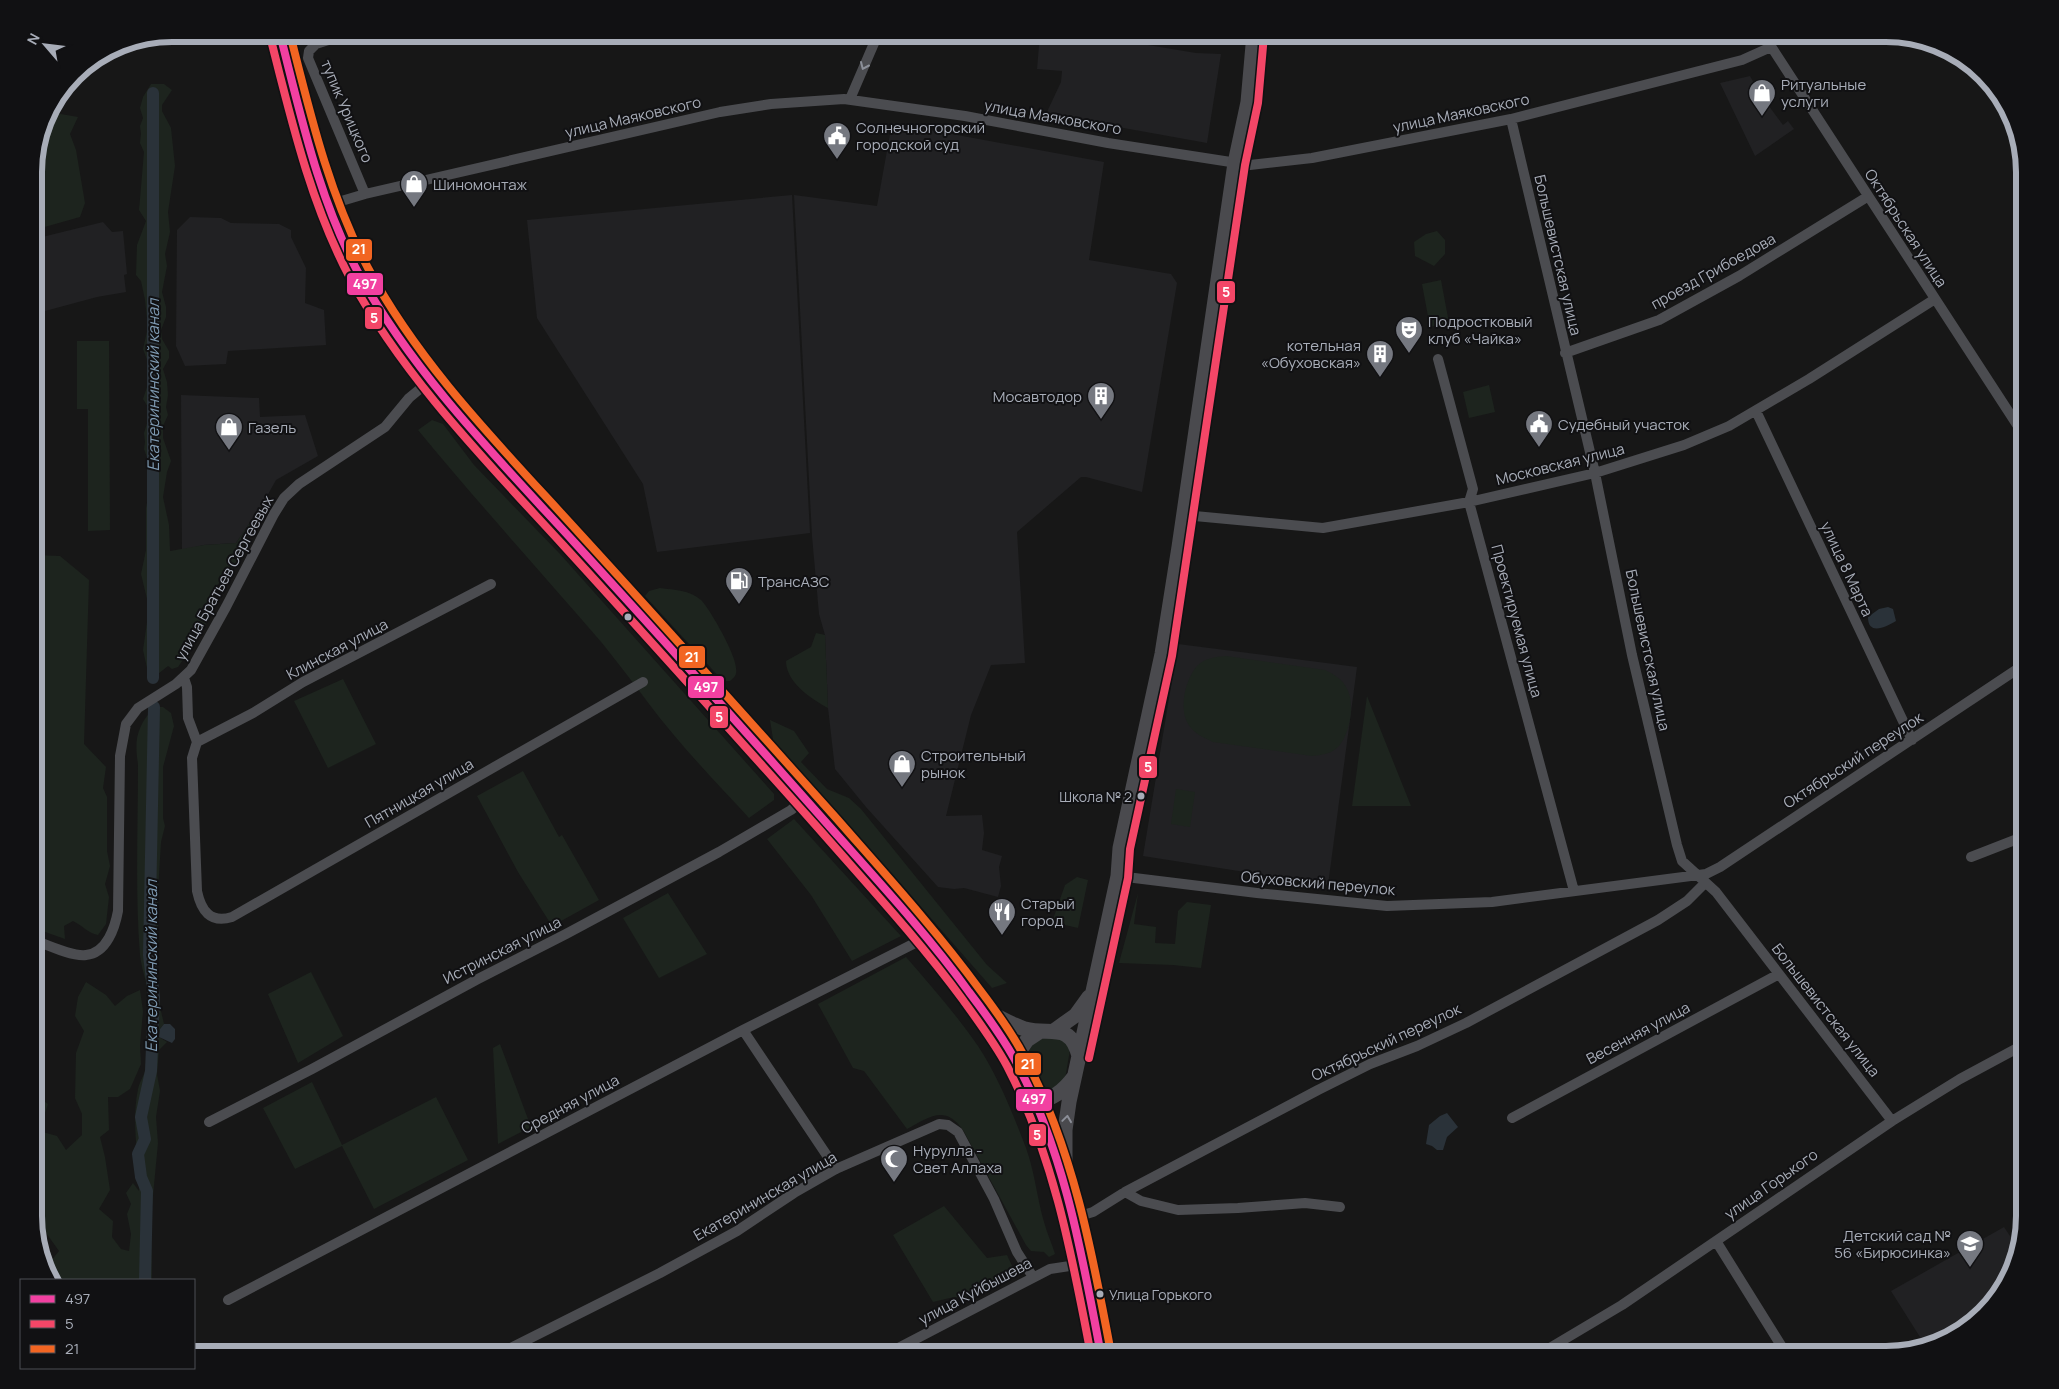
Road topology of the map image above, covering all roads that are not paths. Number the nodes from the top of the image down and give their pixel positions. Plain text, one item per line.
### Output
1 (1253, 42) edge
2 (1768, 42) edge
3 (282, 43) edge
4 (319, 43) edge
5 (874, 43) edge
6 (1771, 47) junction
7 (850, 99) junction
8 (1511, 120) junction
9 (1235, 163) junction
10 (365, 194) junction
11 (1867, 197) junction
12 (328, 205) junction
13 (1935, 299) junction
14 (1565, 354) junction
15 (1438, 359) dead end
16 (432, 379) junction
17 (1756, 411) junction
18 (2016, 423) edge
19 (1595, 473) junction
20 (1469, 502) junction
21 (1184, 515) junction
22 (491, 584) dead end
23 (2016, 670) edge
24 (184, 678) junction
25 (642, 682) dead end
26 (1912, 740) junction
27 (197, 742) junction
28 (805, 799) junction
29 (2016, 840) edge
30 (1971, 857) dead end
31 (1694, 874) junction
32 (1118, 876) junction
33 (1705, 883) junction
34 (1574, 891) junction
35 (927, 937) junction
36 (43, 943) edge
37 (1779, 974) junction
38 (1093, 989) junction
39 (982, 1008) junction
40 (743, 1030) junction
41 (1055, 1030) junction
42 (1039, 1032) junction
43 (2016, 1049) edge
44 (1079, 1056) junction
45 (1014, 1059) junction
46 (1075, 1076) junction
47 (1036, 1103) junction
48 (1512, 1118) dead end
49 (1892, 1120) junction
50 (209, 1122) dead end
51 (836, 1169) junction
52 (1064, 1186) junction
53 (1125, 1192) junction
54 (1340, 1206) dead end
55 (1073, 1218) junction
56 (1716, 1241) junction
57 (1083, 1264) junction
58 (1033, 1277) junction
59 (228, 1300) dead end
60 (515, 1346) edge
61 (902, 1346) edge
62 (1099, 1346) edge
63 (1553, 1346) edge
64 (1781, 1346) edge

1 - 9 street
2 - 6 street, Октябрьская улица
3 - 12 main road
4 - 10 street, тупик Урицкого
5 -> 7 street
6 - 8 street, улица Маяковского
6 - 11 street, Октябрьская улица
7 - 9 street, улица Маяковского
7 - 10 street, улица Маяковского
8 - 9 street, улица Маяковского
8 - 14 street, Большевистская улица
9 - 21 street
10 - 12 street, улица Маяковского
11 - 13 street, Октябрьская улица
11 - 14 street, проезд Грибоедова
12 - 16 main road
13 - 17 street, Московская улица
13 - 18 street, Октябрьская улица
14 - 19 street, Большевистская улица
15 - 20 street, Проектируемая улица
16 - 24 street, улица Братьев Сергеевых
16 - 28 main road
17 - 19 street, Московская улица
17 - 26 street, улица 8 Марта
19 - 20 street, Московская улица
19 - 31 street, Большевистская улица
20 - 21 street, Московская улица
20 - 34 street, Проектируемая улица
21 - 32 street
22 - 27 street, Клинская улица
23 - 26 street, Октябрьский переулок
24 - 27 street
24 - 36 street, улица Братьев Сергеевых
25 - 27 street, Пятницкая улица
26 - 31 street, Октябрьский переулок
28 - 35 main road
28 - 50 street, Истринская улица
29 - 30 street
31 - 33 street, Большевистская улица
31 - 34 street, Обуховский переулок
32 - 34 street, Обуховский переулок
32 - 38 street
33 - 37 street, Большевистская улица
33 - 53 street, Октябрьский переулок
35 - 39 main road
35 - 40 street, Средняя улица
37 - 48 street, Весенняя улица
37 - 49 street, Большевистская улица
38 - 41 street
38 - 44 street
39 - 42 street
39 - 45 main road
40 - 51 street
40 - 59 street, Средняя улица
41 - 42 street
41 - 44 street
42 - 45 street
43 - 49 street, улица Горького
44 - 46 street
45 - 47 main road
46 - 47 street
52 -> 46 street
47 - 52 main road
49 - 56 street, улица Горького
51 - 58 street, Екатерининская улица
51 - 60 street, Екатерининская улица
52 - 55 main road
53 - 54 street
53 - 55 street, Октябрьский переулок
55 - 57 main road
56 - 63 street, улица Горького
56 - 64 street
57 - 58 street, улица Куйбышева
57 - 62 main road
58 - 61 street, улица Куйбышева

